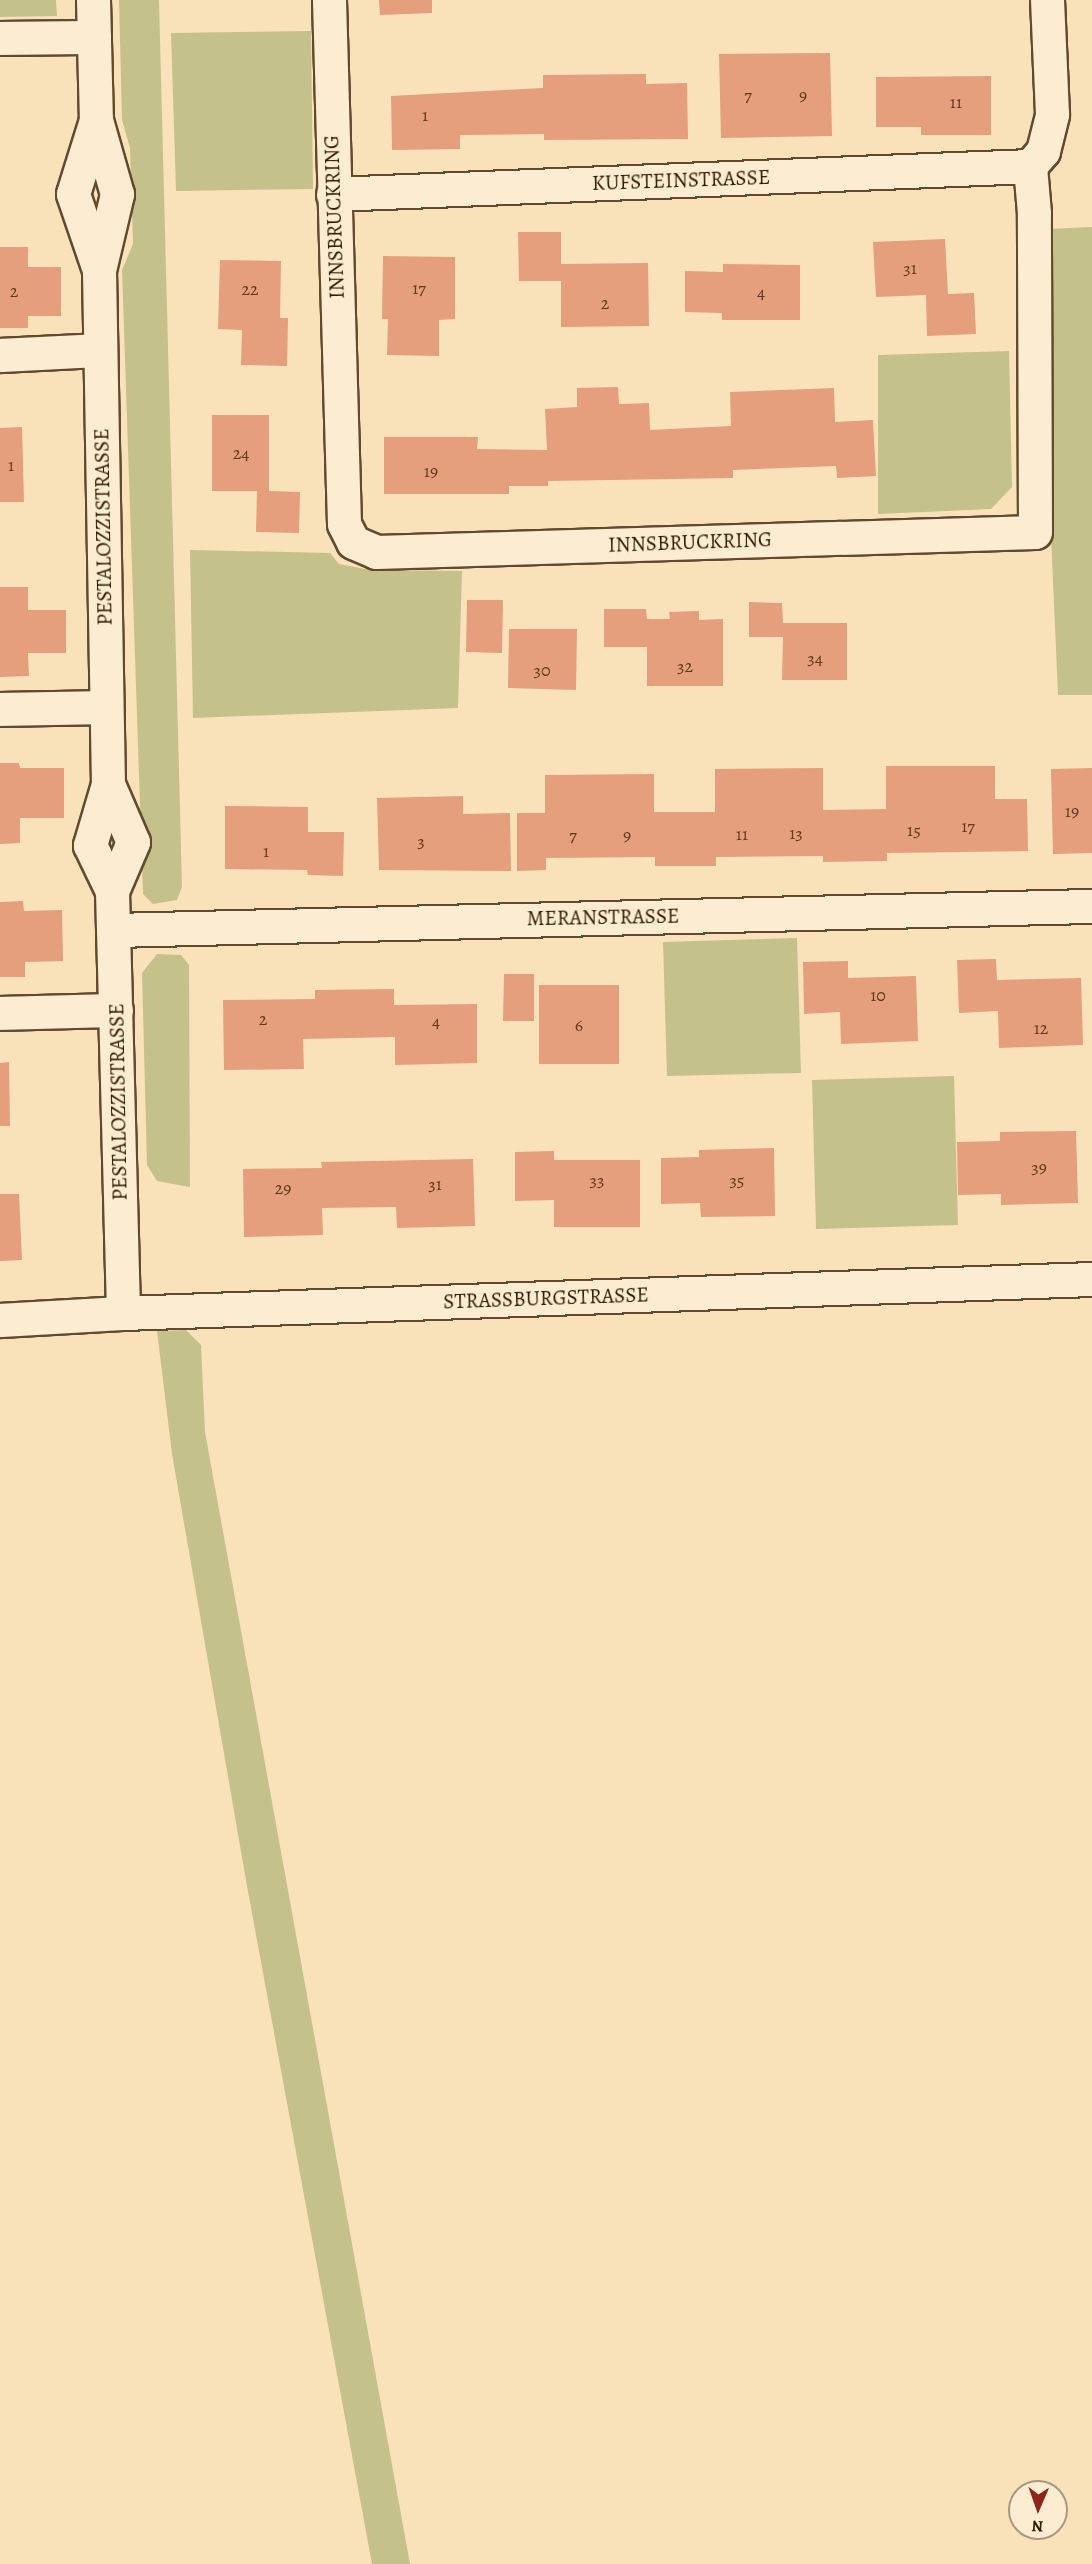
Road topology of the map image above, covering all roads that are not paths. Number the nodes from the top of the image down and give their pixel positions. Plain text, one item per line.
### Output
1 (93, 0) edge
2 (329, 0) edge
3 (1047, 0) edge
4 (94, 37) junction
5 (0, 39) edge
6 (1030, 166) junction
7 (333, 194) junction
8 (100, 350) junction
9 (0, 355) edge
10 (106, 706) junction
11 (0, 709) edge
12 (1092, 906) edge
13 (114, 930) junction
14 (116, 1010) junction
15 (0, 1013) edge
16 (1092, 1279) edge
17 (123, 1312) junction
18 (0, 1320) edge

1 - 4 street, PESTALOZZISTRASSE
2 - 7 street, INNSBRUCKRING
3 - 6 street
4 - 5 street
4 - 8 street, PESTALOZZISTRASSE
6 - 7 street, KUFSTEINSTRASSE
6 - 7 street, INNSBRUCKRING
8 - 9 street
8 - 10 street, PESTALOZZISTRASSE
10 - 11 street
10 - 13 street, PESTALOZZISTRASSE
12 - 13 street, MERANSTRASSE
13 - 14 street, PESTALOZZISTRASSE
14 - 15 street
14 - 17 street, PESTALOZZISTRASSE
16 - 17 street, STRASSBURGSTRASSE
17 - 18 street, STRASSBURGSTRASSE

